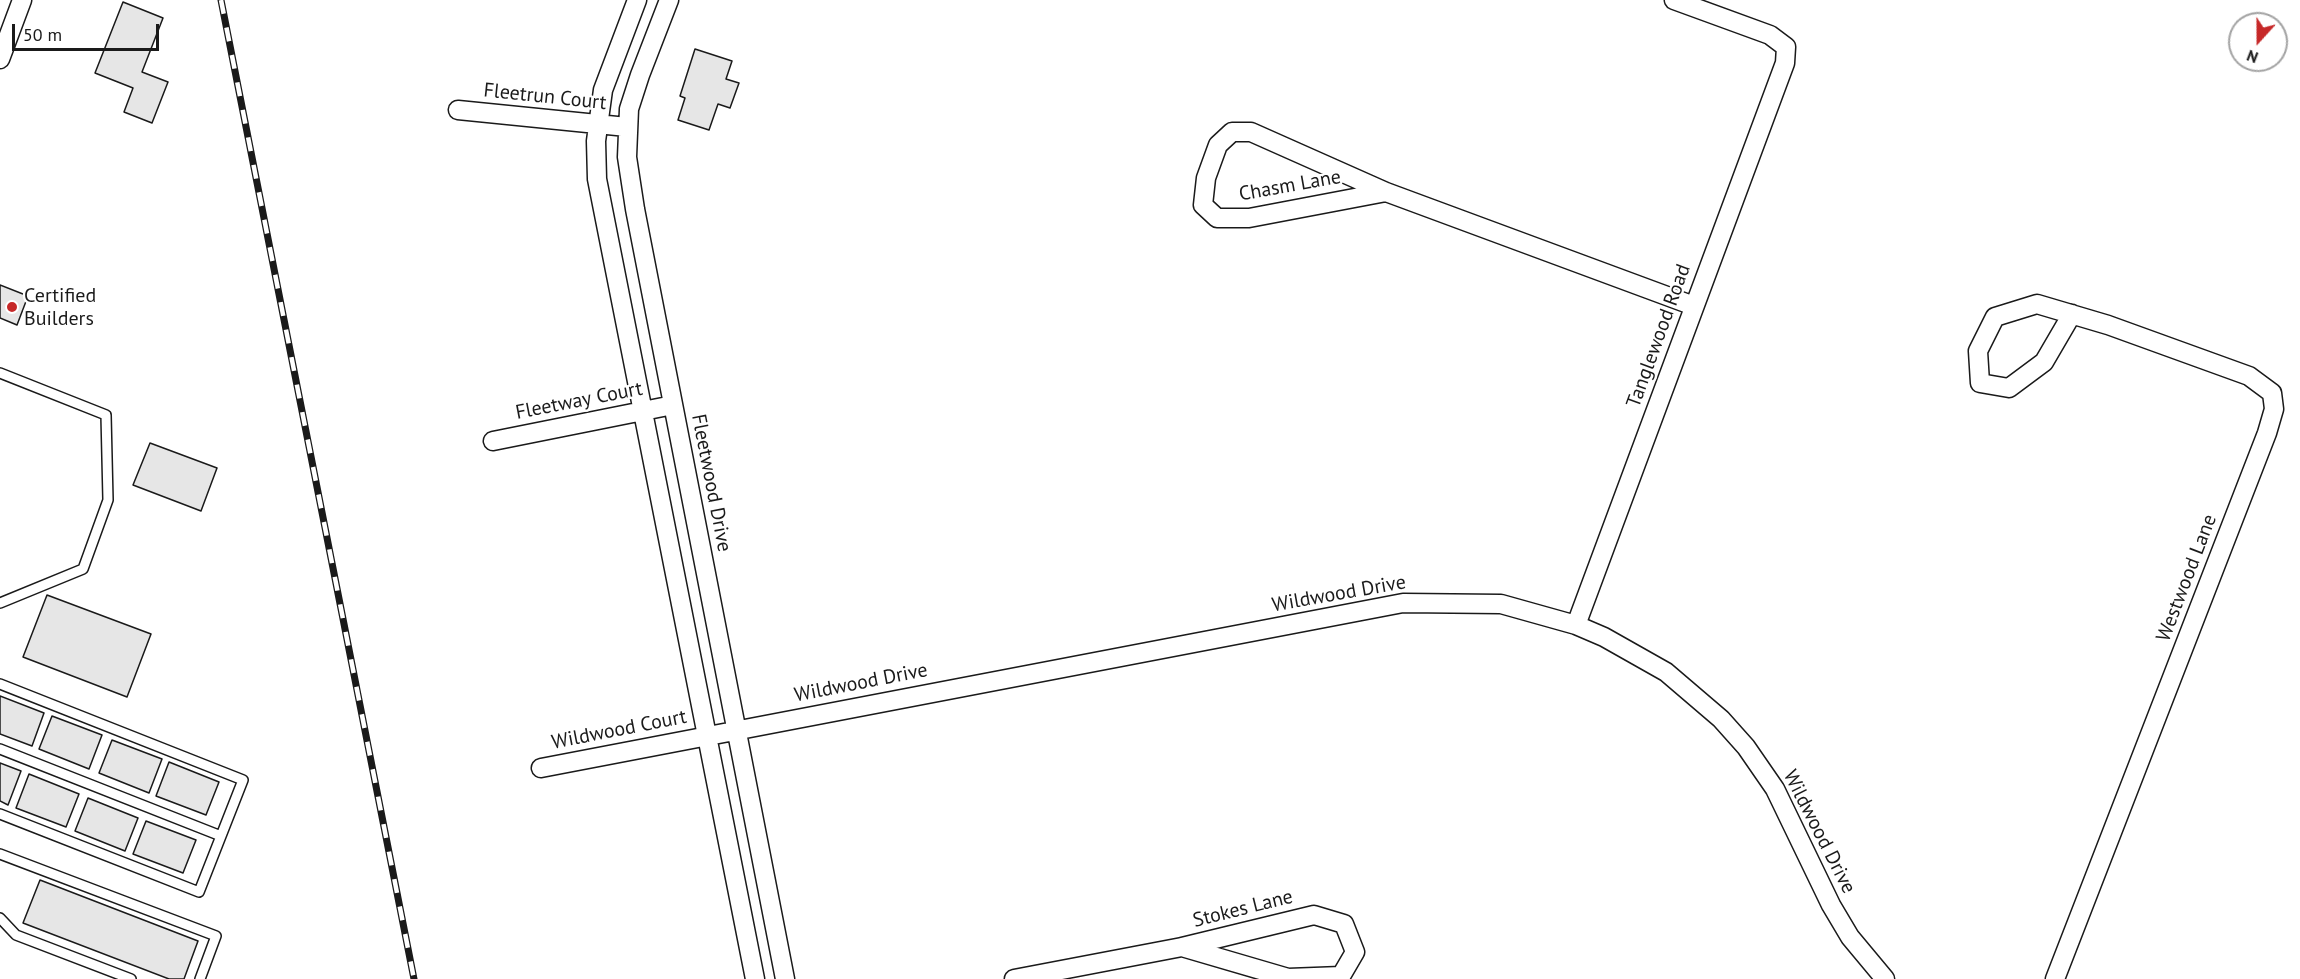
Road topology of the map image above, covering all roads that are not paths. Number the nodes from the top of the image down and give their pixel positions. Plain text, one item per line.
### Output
1 (22, 0) edge
2 (637, 0) edge
3 (669, 0) edge
4 (1674, 0) edge
5 (0, 57) edge
6 (458, 110) dead end
7 (597, 125) junction
8 (627, 128) junction
9 (1386, 192) junction
10 (1694, 306) junction
11 (2072, 314) junction
12 (0, 373) edge
13 (673, 405) junction
14 (644, 411) junction
15 (493, 441) dead end
16 (0, 603) edge
17 (1576, 625) junction
18 (0, 684) edge
19 (737, 730) junction
20 (706, 736) junction
21 (0, 749) edge
22 (541, 768) dead end
23 (0, 814) edge
24 (221, 836) junction
25 (0, 854) edge
26 (0, 918) edge
27 (1182, 947) junction
28 (131, 979) edge
29 (200, 979) edge
30 (755, 979) edge
31 (785, 979) edge
32 (1014, 979) edge
33 (1885, 979) edge
34 (2055, 979) edge

1 - 5 street
2 - 7 street
3 - 8 street, Fleetwood Drive
4 - 10 street, Tanglewood Road
6 - 7 street, Fleetrun Court
7 - 8 street, Fleetrun Court
7 - 14 street
8 - 13 street, Fleetwood Drive
9 - 9 street, Chasm Lane
9 - 10 street, Chasm Lane
10 - 17 street, Tanglewood Road
11 - 11 street, Westwood Lane
11 - 34 street, Westwood Lane
12 - 16 lane
13 - 14 street, Fleetway Court
13 - 19 street, Fleetwood Drive
14 - 15 street, Fleetway Court
14 - 20 street
17 - 19 street, Wildwood Drive
17 - 33 street, Wildwood Drive
18 - 24 lane
19 - 20 street, Wildwood Drive
19 - 31 street, Fleetwood Drive
20 - 22 street, Wildwood Court
20 - 30 street
21 - 24 lane
23 - 24 lane
25 - 29 lane
26 - 28 lane
27 - 27 street, Stokes Lane
27 - 32 street, Stokes Lane

